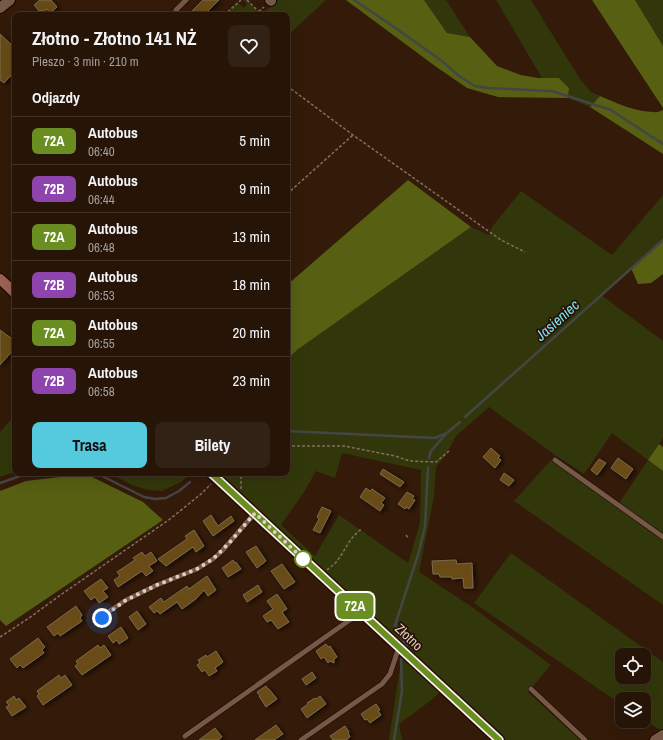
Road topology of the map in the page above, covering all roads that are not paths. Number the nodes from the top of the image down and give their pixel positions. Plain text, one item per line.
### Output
1 (10, 0) edge
2 (186, 0) edge
3 (0, 8) edge
4 (176, 10) dead end
5 (0, 279) edge
6 (12, 290) edge
7 (554, 460) dead end
8 (214, 476) edge
9 (255, 513) junction
10 (663, 537) edge
11 (361, 612) junction
12 (97, 622) dead end
13 (399, 647) junction
14 (531, 689) dead end
15 (663, 735) edge
16 (185, 736) dead end
17 (301, 740) edge
18 (499, 740) edge
19 (585, 740) edge
20 (656, 740) edge

1 - 3 street
2 - 4 lane
5 - 6 street
7 - 10 lane
8 - 9 street, Złotno
9 - 11 street, Złotno
9 - 12 lane
11 - 13 street, Złotno
11 - 16 lane
13 - 17 lane
13 - 18 street, Złotno
14 - 19 lane
15 - 20 street

